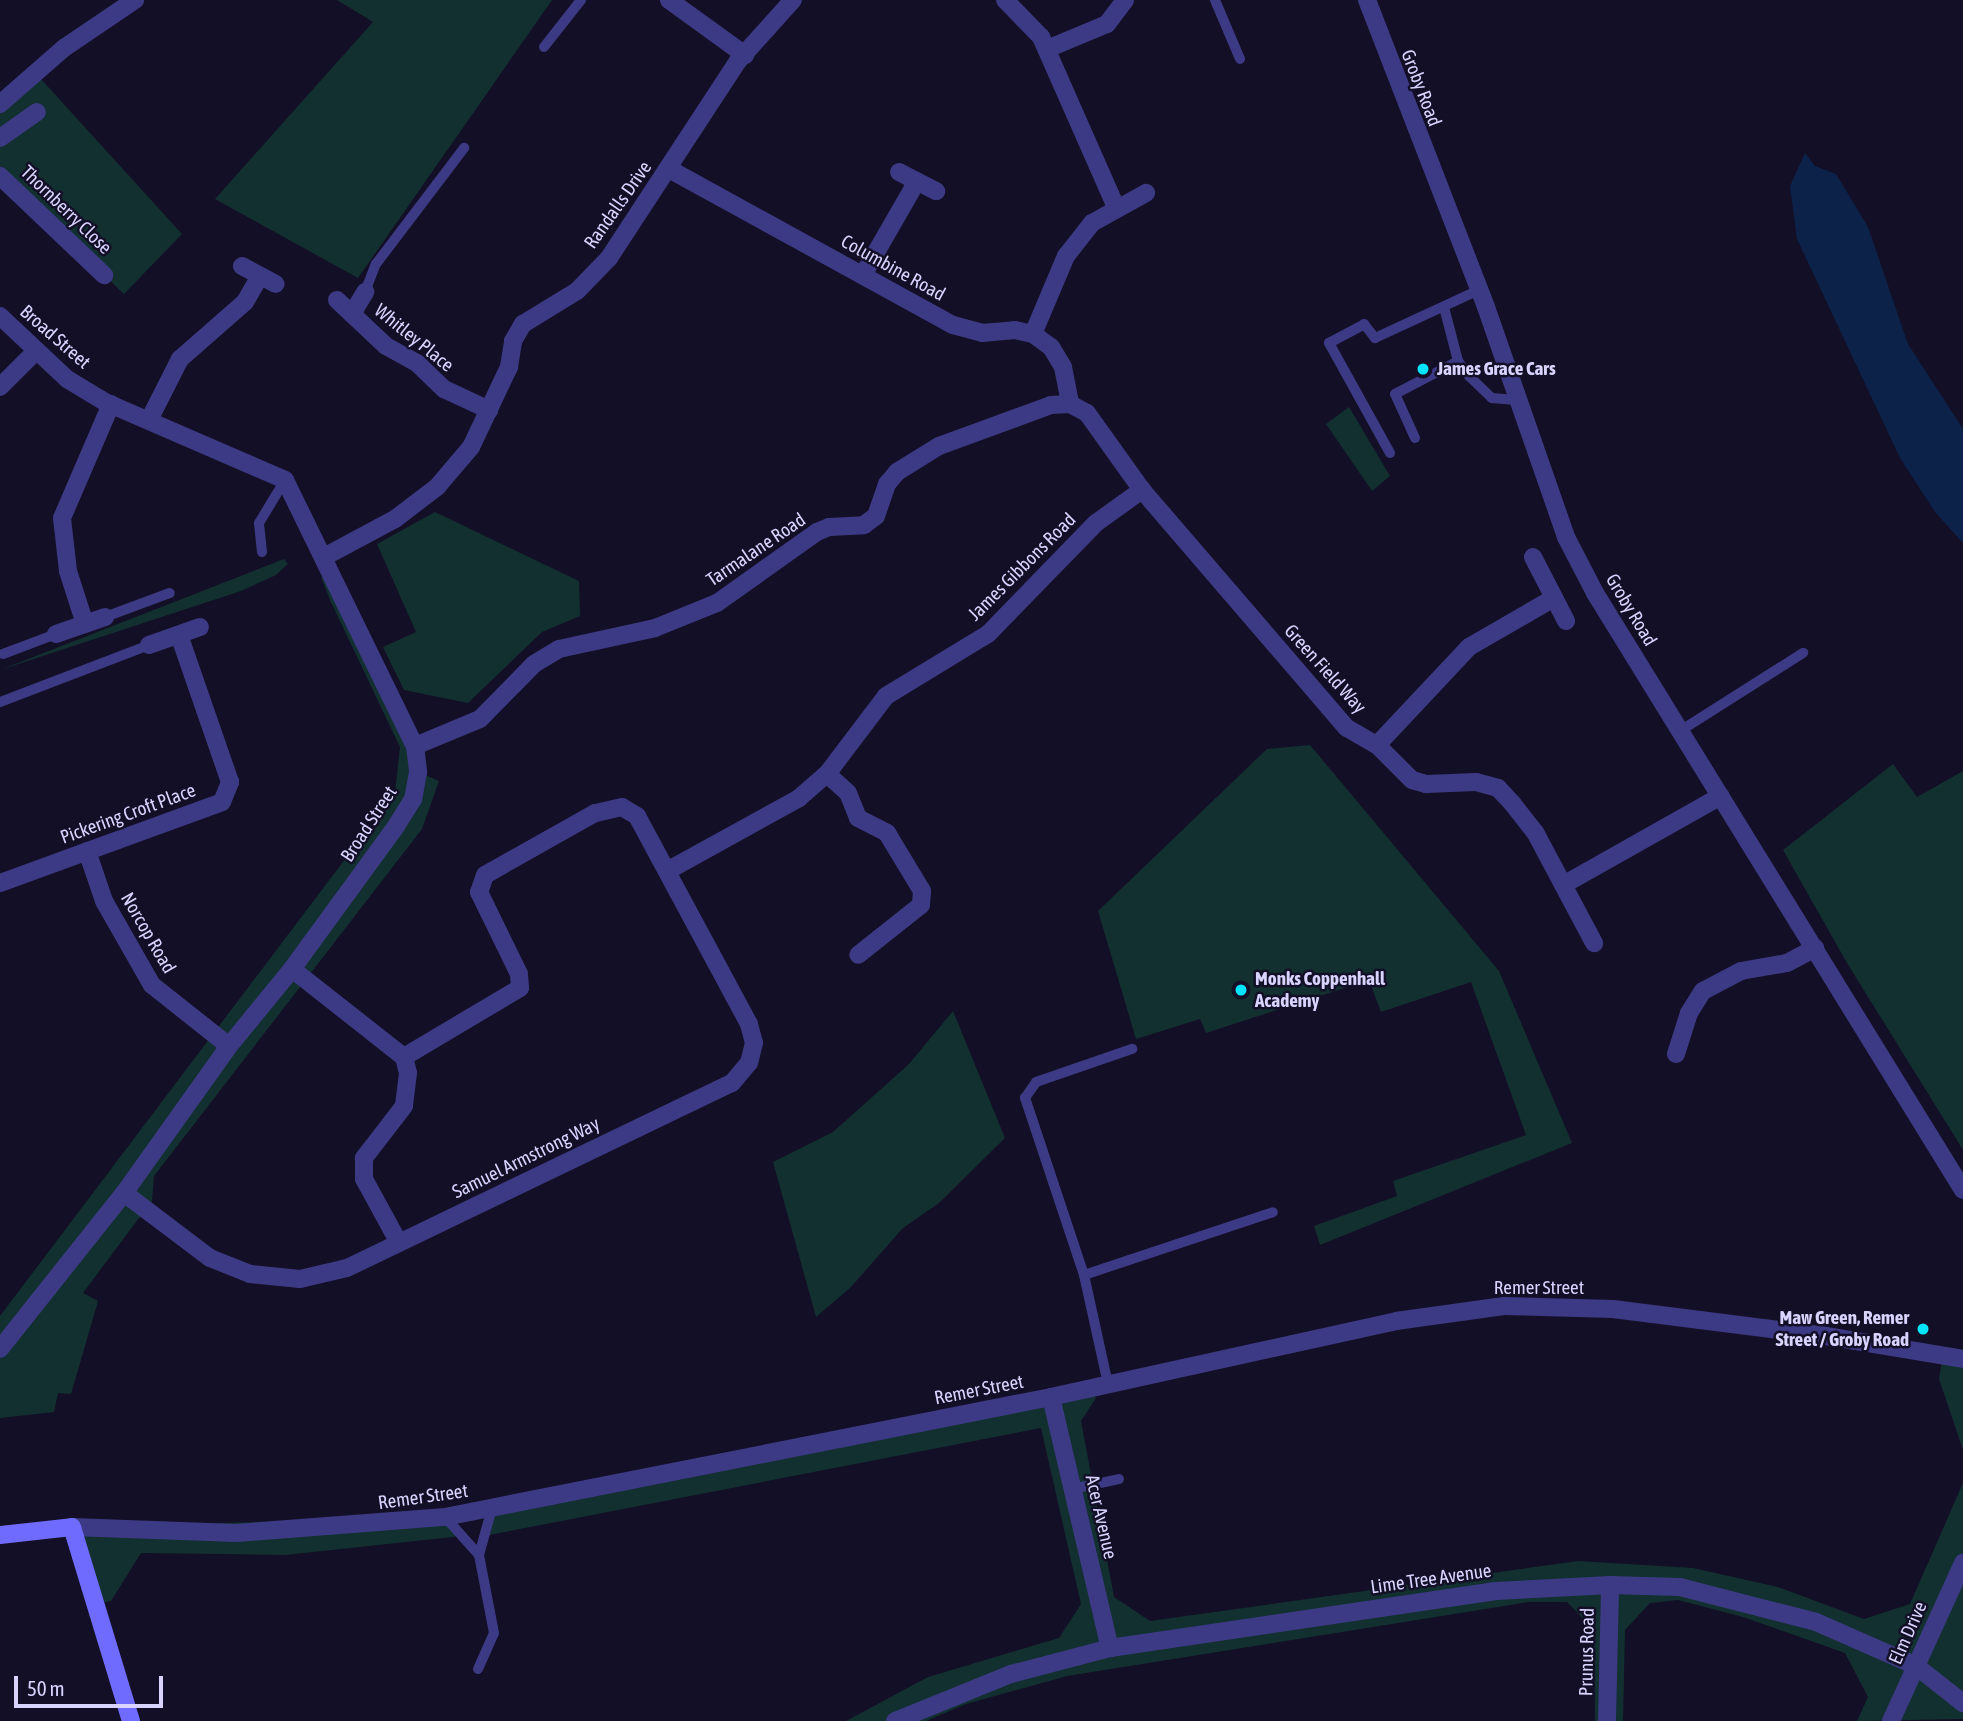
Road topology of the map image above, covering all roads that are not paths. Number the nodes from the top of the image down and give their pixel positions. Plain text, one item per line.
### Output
1 (135, 0) edge
2 (580, 0) edge
3 (669, 0) edge
4 (793, 0) edge
5 (1005, 0) edge
6 (1125, 0) edge
7 (1215, 0) edge
8 (1367, 0) edge
9 (544, 47) dead end
10 (1047, 49) junction
11 (744, 55) junction
12 (1240, 59) dead end
13 (0, 104) edge
14 (37, 111) dead end
15 (0, 138) edge
16 (464, 148) dead end
17 (669, 169) junction
18 (899, 172) dead end
19 (0, 176) edge
20 (917, 181) junction
21 (936, 191) dead end
22 (1146, 194) dead end
23 (1117, 209) junction
24 (242, 266) dead end
25 (104, 275) dead end
26 (863, 275) junction
27 (1479, 290) junction
28 (365, 292) joint
29 (337, 300) dead end
30 (1444, 307) junction
31 (352, 314) junction
32 (0, 316) edge
33 (1033, 334) junction
34 (35, 352) junction
35 (1458, 361) junction
36 (0, 387) edge
37 (1516, 400) junction
38 (111, 404) junction
39 (1070, 404) junction
40 (489, 410) junction
41 (149, 421) junction
42 (1415, 438) dead end
43 (1390, 453) dead end
44 (285, 480) junction
45 (1142, 490) junction
46 (262, 552) dead end
47 (1533, 556) dead end
48 (324, 557) junction
49 (170, 593) dead end
50 (1554, 598) junction
51 (105, 617) joint
52 (1566, 621) dead end
53 (85, 624) junction
54 (200, 627) dead end
55 (56, 634) joint
56 (179, 635) junction
57 (149, 645) joint
58 (1802, 653) dead end
59 (3, 654) dead end
60 (0, 702) edge
61 (1680, 731) junction
62 (1377, 745) junction
63 (415, 746) junction
64 (827, 774) junction
65 (1721, 796) junction
66 (87, 851) junction
67 (667, 871) junction
68 (0, 883) edge
69 (1563, 885) junction
70 (1594, 943) dead end
71 (1815, 948) junction
72 (858, 955) dead end
73 (292, 969) junction
74 (229, 1046) junction
75 (1132, 1049) dead end
76 (1676, 1054) dead end
77 (404, 1058) junction
78 (1963, 1190) edge
79 (124, 1194) junction
80 (1273, 1212) dead end
81 (398, 1241) junction
82 (1084, 1275) junction
83 (0, 1349) edge
84 (1963, 1359) edge
85 (1108, 1384) junction
86 (1051, 1397) junction
87 (1119, 1479) dead end
88 (1072, 1489) junction
89 (492, 1508) junction
90 (445, 1517) junction
91 (72, 1527) junction
92 (0, 1535) edge
93 (479, 1555) junction
94 (1963, 1563) edge
95 (1610, 1585) junction
96 (1110, 1648) junction
97 (1916, 1666) junction
98 (478, 1669) dead end
99 (1963, 1703) edge
100 (131, 1721) edge
101 (895, 1721) edge
102 (1607, 1721) edge
103 (1891, 1721) edge

1 - 13 street
2 - 9 lane
3 - 11 street
4 - 11 street, Randalls Drive
5 - 10 street
6 - 10 street
7 - 12 lane
8 - 27 street, Groby Road
10 - 23 street
11 - 17 street, Randalls Drive
14 - 15 street
16 - 28 lane
17 - 26 street, Columbine Road
17 - 40 street, Randalls Drive
18 - 20 street
19 - 25 street, Thornberry Close
20 - 21 street
20 - 26 street
22 - 23 street
23 - 33 street
24 - 41 street
26 - 33 street, Columbine Road
27 - 30 lane
27 - 37 street, Groby Road
28 - 31 street, Whitley Place
29 - 31 street, Whitley Place
30 - 35 lane
30 - 43 lane
31 - 40 street, Whitley Place
32 - 34 street, Broad Street
33 - 39 street
34 - 36 street
34 - 38 street, Broad Street
35 - 37 lane
35 - 42 lane
37 - 61 street, Groby Road
38 - 41 street, Broad Street
38 - 53 street
39 - 45 street, Green Field Way
39 - 63 street, Tarmalane Road
40 - 48 street, Randalls Drive
41 - 44 street, Broad Street
44 - 46 lane
44 - 48 street, Broad Street
45 - 62 street, Green Field Way
45 - 64 street, James Gibbons Road
47 - 50 street
48 - 63 street, Broad Street
49 - 51 lane
50 - 52 street
50 - 62 street
51 - 53 street
53 - 55 street
54 - 56 street
55 - 59 lane
56 - 57 street
56 - 66 street, Pickering Croft Place
57 - 60 lane
58 - 61 lane
61 - 65 street, Groby Road
62 - 69 street, Green Field Way
63 - 73 street, Broad Street
64 - 67 street, James Gibbons Road
64 - 72 street
65 - 69 street
65 - 71 street, Groby Road
66 - 68 street, Pickering Croft Place
66 - 74 street, Norcop Road
67 - 77 street, Samuel Armstrong Way
67 - 81 street, Samuel Armstrong Way
69 - 70 street, Green Field Way
71 - 76 street
71 - 78 street, Groby Road
73 - 74 street, Broad Street
73 - 77 street
74 - 79 street, Broad Street
75 - 82 lane
77 - 81 street
79 - 81 street, Samuel Armstrong Way
79 - 83 street, Broad Street
80 - 82 lane
82 - 85 lane
84 - 85 street, Remer Street
85 - 86 street, Remer Street
86 - 88 street, Acer Avenue
86 - 89 street, Remer Street
87 - 88 lane
88 - 96 street, Acer Avenue
89 - 90 street, Remer Street
89 - 93 lane
90 - 91 street, Remer Street
90 - 93 lane
91 - 92 main road, Remer Street
91 - 100 main road
93 - 98 lane
94 - 97 street, Elm Drive
95 - 96 street, Lime Tree Avenue
95 - 97 street, Lime Tree Avenue
95 - 102 street, Prunus Road
96 - 101 street, Lime Tree Avenue
97 - 99 street, Lime Tree Avenue
97 - 103 street, Elm Drive

